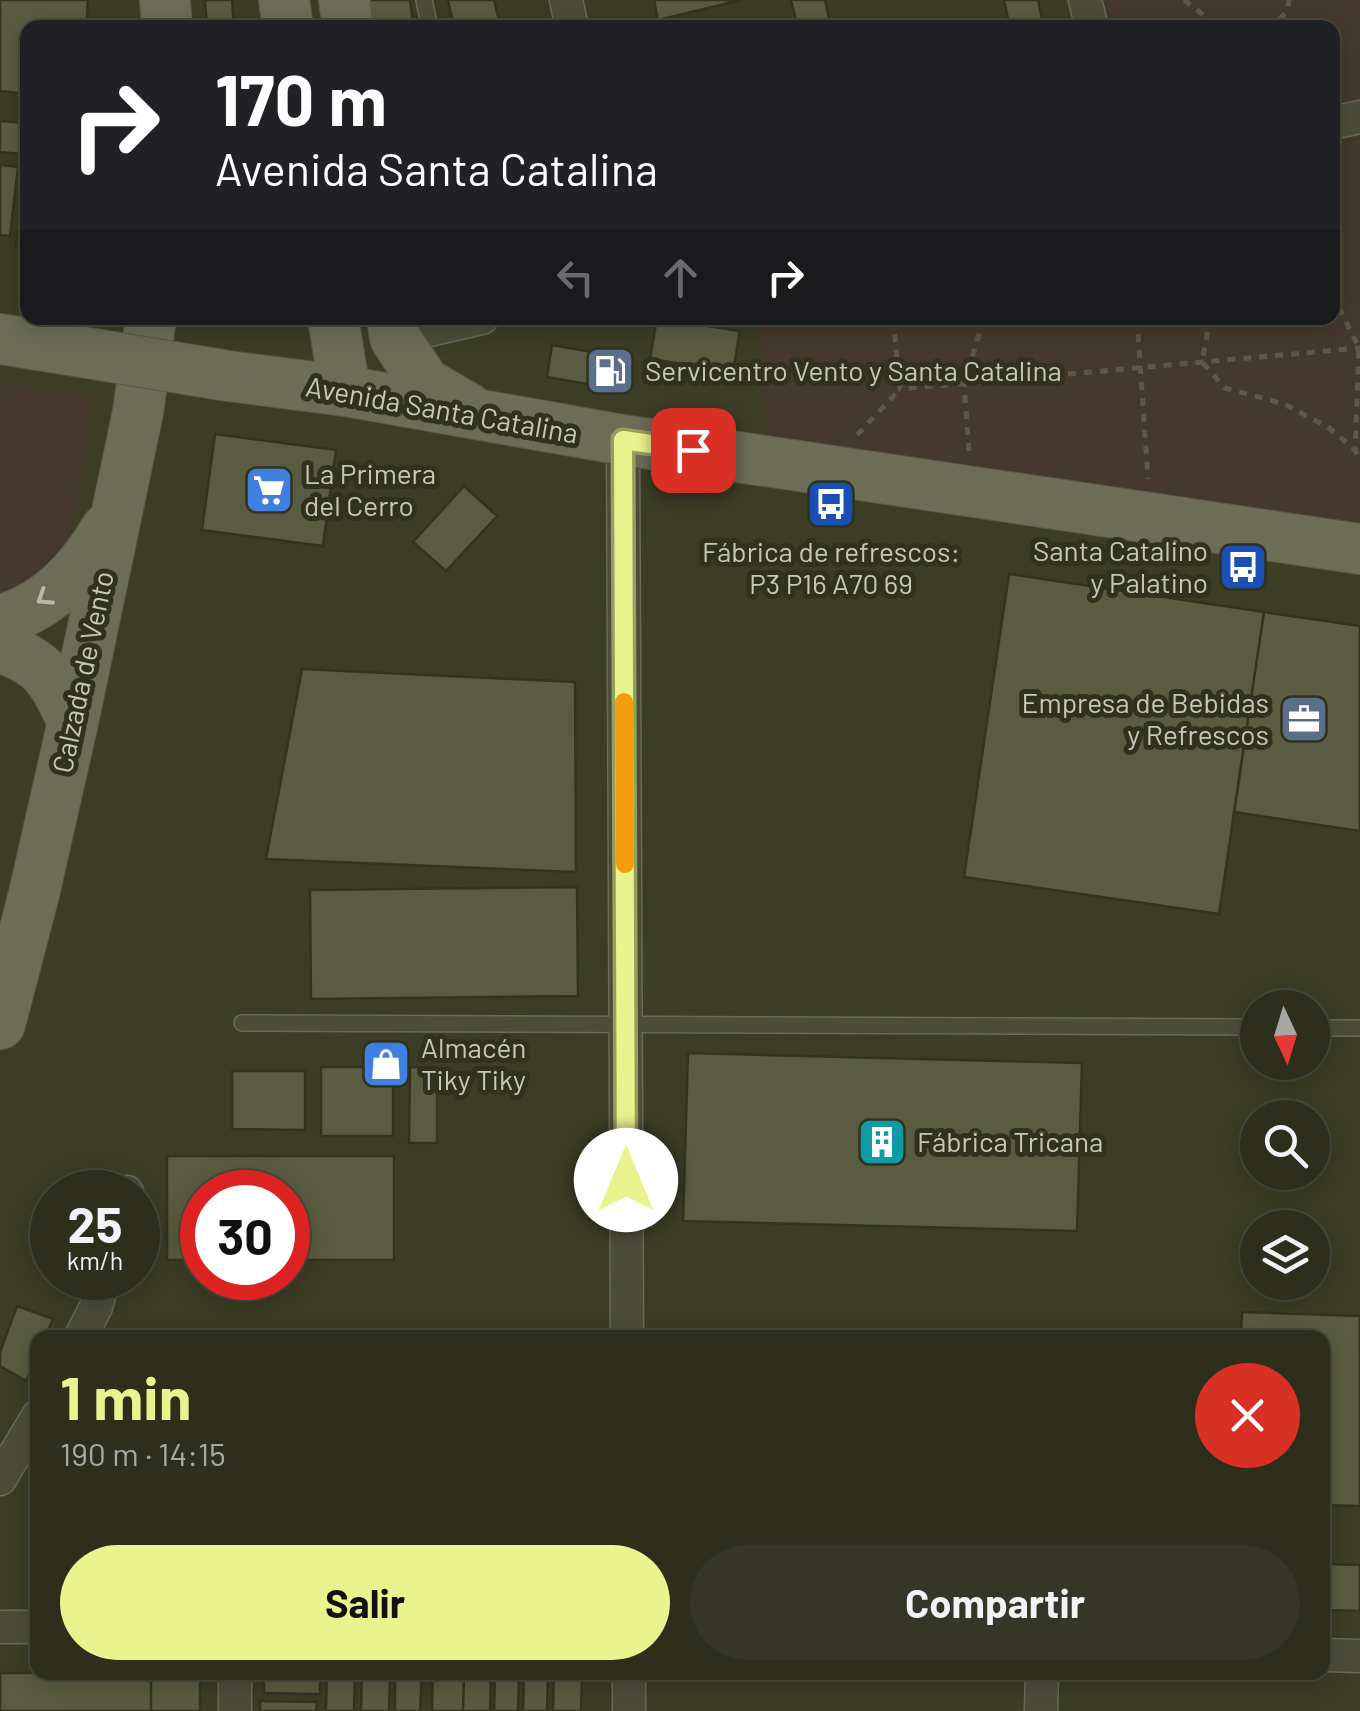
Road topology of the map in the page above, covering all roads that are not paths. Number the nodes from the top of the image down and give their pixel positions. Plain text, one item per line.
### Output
1 (150, 325) edge
2 (335, 325) edge
3 (420, 325) edge
4 (394, 328) edge
5 (0, 339) edge
6 (345, 391) junction
7 (481, 416) junction
8 (623, 440) junction
9 (118, 507) junction
10 (1360, 549) edge
11 (0, 620) edge
12 (0, 647) edge
13 (73, 722) junction
14 (242, 1023) dead end
15 (626, 1023) junction
16 (0, 1024) edge
17 (1240, 1028) edge
18 (1330, 1028) edge
19 (1360, 1028) edge
20 (98, 1300) edge
21 (84, 1330) edge
22 (627, 1330) edge
23 (30, 1429) edge
24 (0, 1479) edge
25 (0, 1626) edge
26 (30, 1627) edge
27 (1330, 1655) edge
28 (1360, 1656) edge
29 (235, 1680) edge
30 (628, 1680) edge
31 (1042, 1680) edge
32 (235, 1711) edge
33 (629, 1711) edge
34 (1042, 1711) edge

1 - 9 main road, Calzada de Vento
2 - 6 main road
3 - 4 street
4 - 6 main road
4 - 7 main road
5 - 6 main road, Avenida Santa Catalina, bridge
6 - 7 main road, Avenida Santa Catalina
7 - 8 main road, Avenida Santa Catalina
8 - 10 main road, Avenida Santa Catalina
8 - 15 street
9 -> 11 main road
9 - 13 main road, Calzada de Vento
12 - 13 main road
13 - 16 main road, Calzada de Vento
14 - 15 lane
15 - 17 lane
15 - 22 street
18 - 19 lane
20 - 21 street
23 - 24 street
25 - 26 street
27 - 28 street
29 - 32 street
30 - 33 street
31 - 34 street

